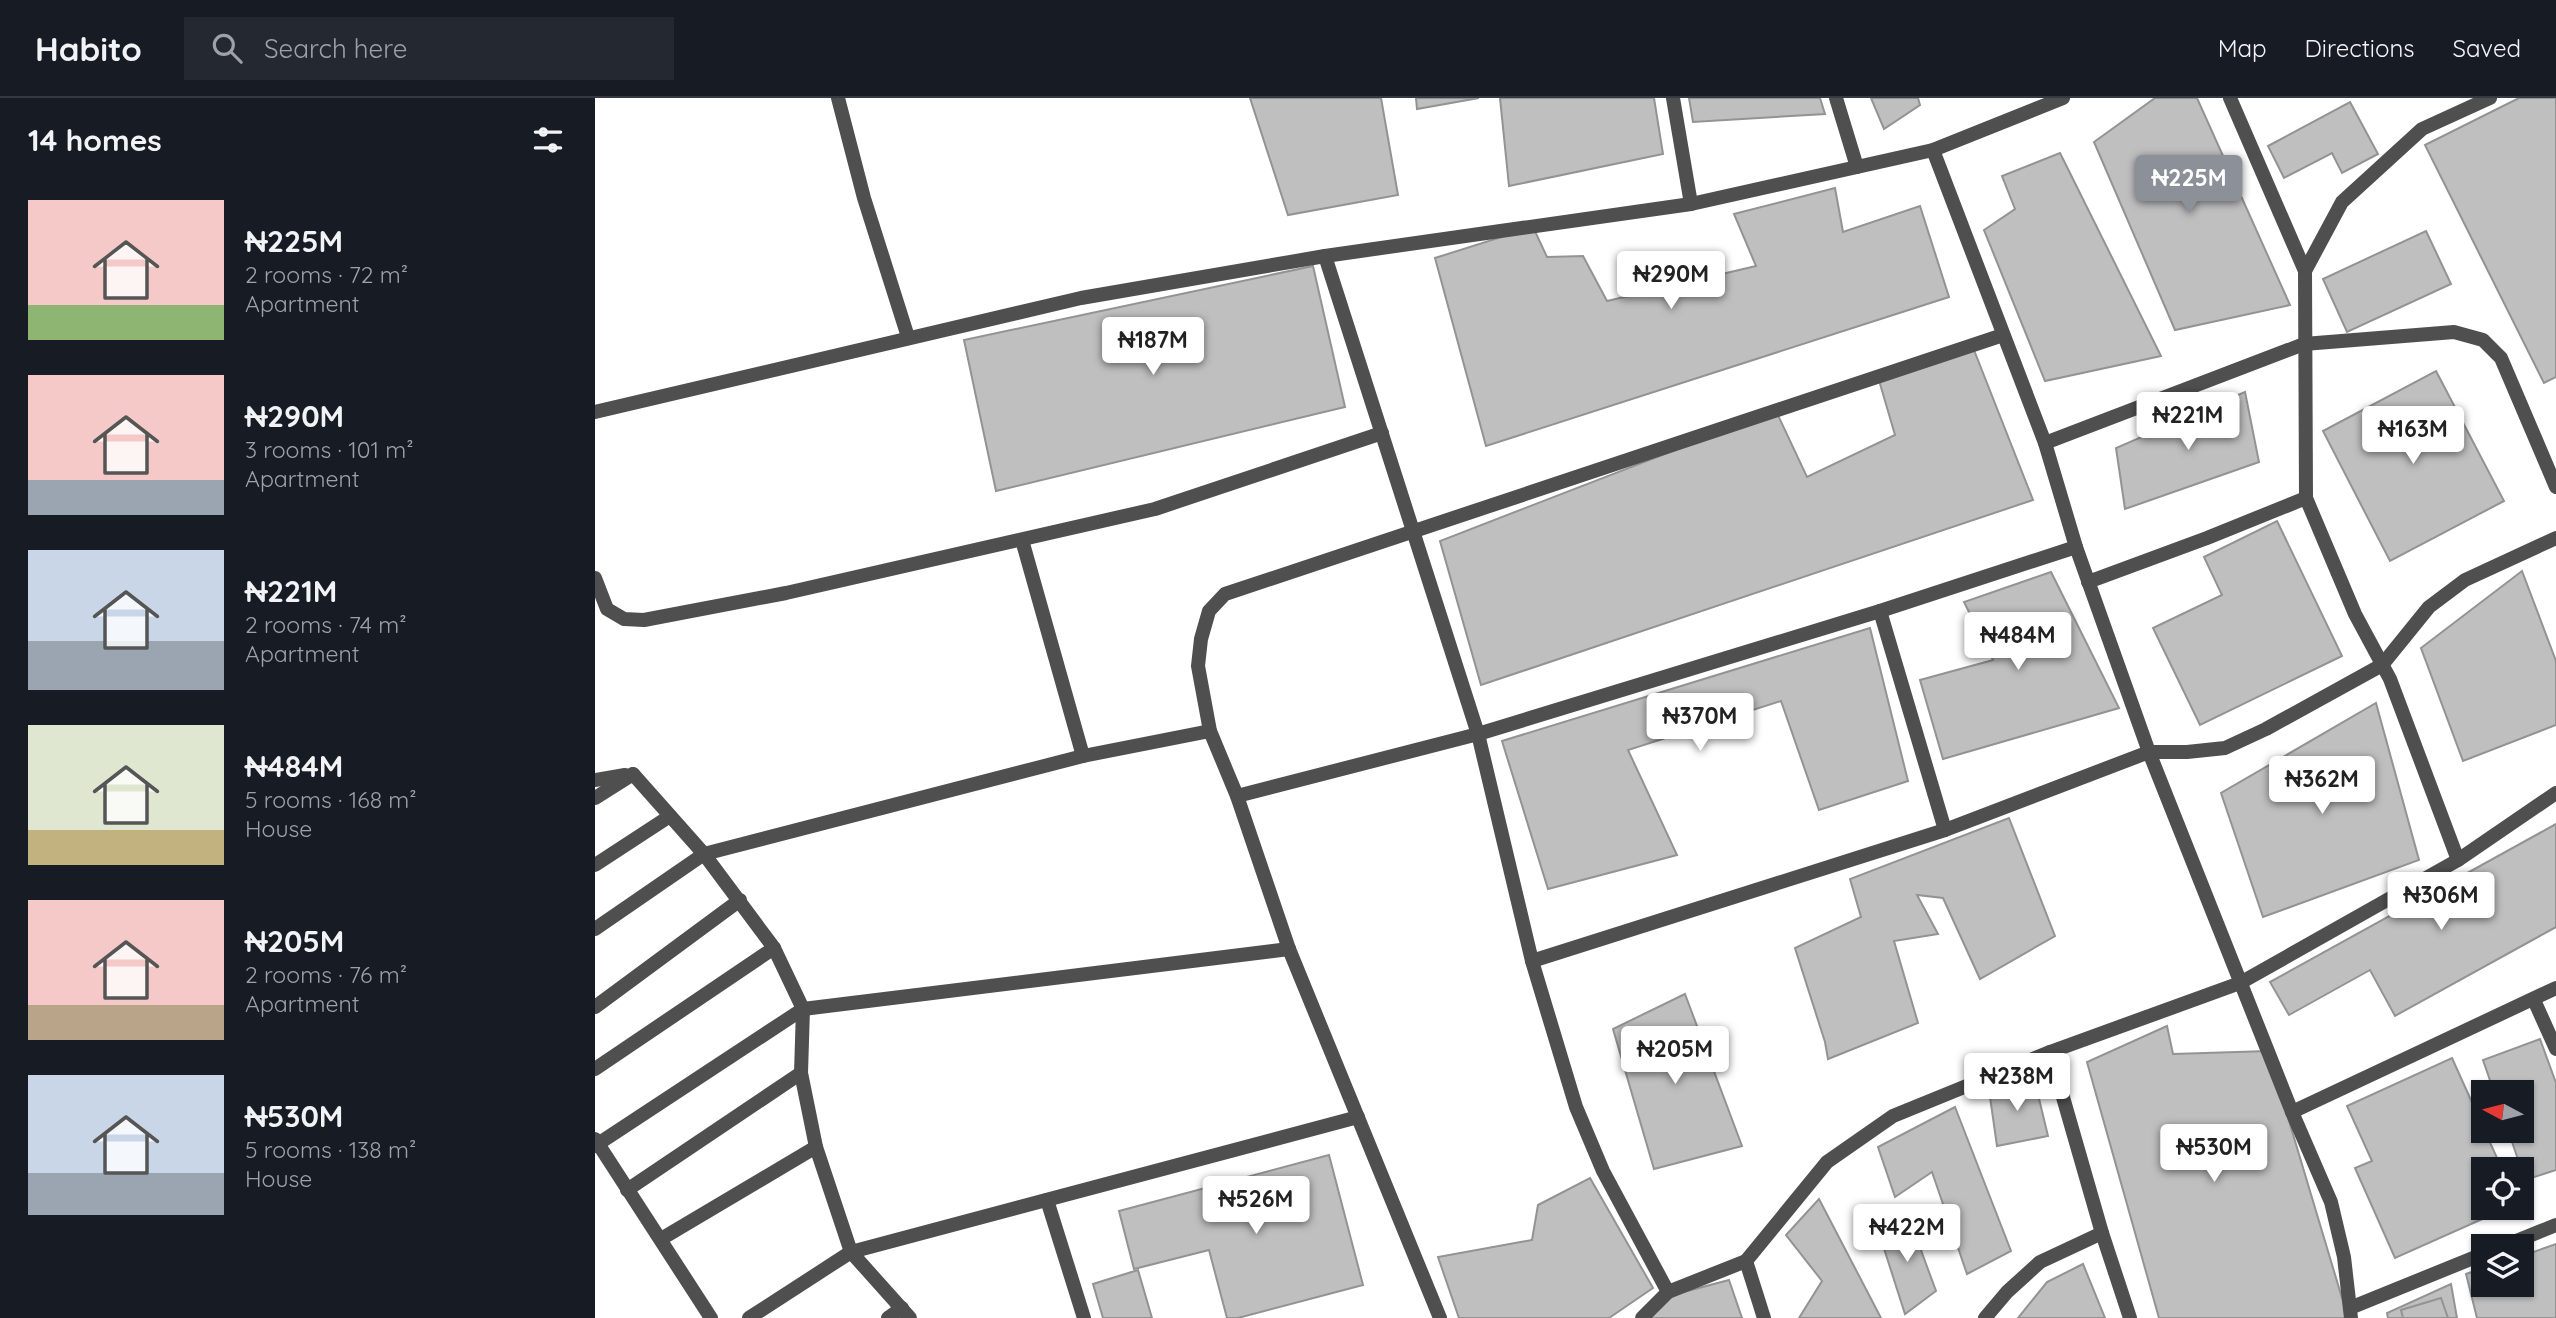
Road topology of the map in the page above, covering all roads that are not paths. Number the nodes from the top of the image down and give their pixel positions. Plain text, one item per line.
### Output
1 (838, 98) edge
2 (1673, 98) edge
3 (1836, 98) edge
4 (2063, 98) edge
5 (2230, 98) edge
6 (2490, 98) edge
7 (1933, 150) junction
8 (1857, 167) junction
9 (1691, 204) junction
10 (1325, 256) junction
11 (2305, 271) junction
12 (2003, 335) junction
13 (908, 337) junction
14 (2304, 344) junction
15 (595, 412) edge
16 (1382, 433) junction
17 (2045, 443) junction
18 (2556, 487) edge
19 (2306, 498) junction
20 (1415, 532) junction
21 (2556, 538) edge
22 (1022, 540) junction
23 (2076, 547) junction
24 (595, 578) edge
25 (2088, 582) junction
26 (1880, 611) junction
27 (2382, 665) junction
28 (1210, 731) junction
29 (1478, 734) junction
30 (2149, 752) junction
31 (1083, 756) junction
32 (633, 774) junction
33 (595, 780) edge
34 (2556, 793) edge
35 (1237, 796) junction
36 (595, 798) edge
37 (670, 816) junction
38 (1945, 830) junction
39 (704, 854) junction
40 (2458, 860) junction
41 (595, 865) edge
42 (740, 900) junction
43 (595, 929) edge
44 (774, 948) junction
45 (1289, 949) junction
46 (1532, 961) junction
47 (2241, 983) junction
48 (2556, 988) edge
49 (2534, 1000) junction
50 (595, 1007) edge
51 (803, 1009) junction
52 (2556, 1049) edge
53 (2050, 1052) junction
54 (595, 1069) edge
55 (801, 1073) junction
56 (2292, 1112) junction
57 (1358, 1117) junction
58 (596, 1143) edge
59 (816, 1147) junction
60 (628, 1190) junction
61 (1047, 1200) junction
62 (2556, 1225) edge
63 (2102, 1233) junction
64 (2534, 1234) edge
65 (661, 1239) junction
66 (851, 1252) junction
67 (2471, 1259) edge
68 (1747, 1261) junction
69 (1668, 1292) junction
70 (906, 1313) edge
71 (2351, 1313) edge
72 (711, 1318) edge
73 (749, 1318) edge
74 (888, 1318) edge
75 (1084, 1318) edge
76 (1440, 1318) edge
77 (1642, 1318) edge
78 (1764, 1318) edge
79 (1985, 1318) edge
80 (2130, 1318) edge

1 - 13 street
2 - 9 street
3 - 8 street
4 - 7 street
5 - 11 street
6 - 11 street
7 - 8 street
7 - 12 street
8 - 9 street
9 - 10 street
10 - 13 street
10 - 16 street
11 - 14 street
12 - 17 street
12 - 20 street
13 - 15 street
14 - 17 street
14 - 18 street
14 - 19 street
16 - 20 street
16 - 22 street
17 - 23 street
19 - 25 street
19 - 27 street
20 - 28 street
20 - 29 street
21 - 27 street
22 - 24 street
22 - 31 street
23 - 25 street
23 - 26 street
25 - 30 street
26 - 29 street
26 - 38 street
27 - 30 street
27 - 40 street
28 - 31 street
28 - 35 street
29 - 35 street
29 - 46 street
30 - 38 street
30 - 47 street
31 - 39 street
32 - 33 street
32 - 36 street
32 - 37 street
34 - 40 street
35 - 45 street
37 - 39 street
37 - 41 street
38 - 46 street
39 - 42 street
39 - 43 street
40 - 47 street
42 - 44 street
42 - 50 street
44 - 51 street
44 - 54 street
45 - 51 street
45 - 57 street
46 - 69 street
47 - 53 street
47 - 56 street
48 - 49 street
49 - 52 street
49 - 56 street
51 - 55 street
51 - 58 street
53 - 63 street
53 - 68 street
55 - 59 street
55 - 60 street
56 - 71 street
57 - 61 street
57 - 76 street
58 - 60 street
59 - 65 street
59 - 66 street
60 - 65 street
61 - 66 street
61 - 75 street
62 - 64 street
63 - 79 street
63 - 80 street
65 - 72 street
66 - 70 street
66 - 73 street
67 - 71 street
68 - 69 street
68 - 78 street
69 - 77 street
70 - 74 street

